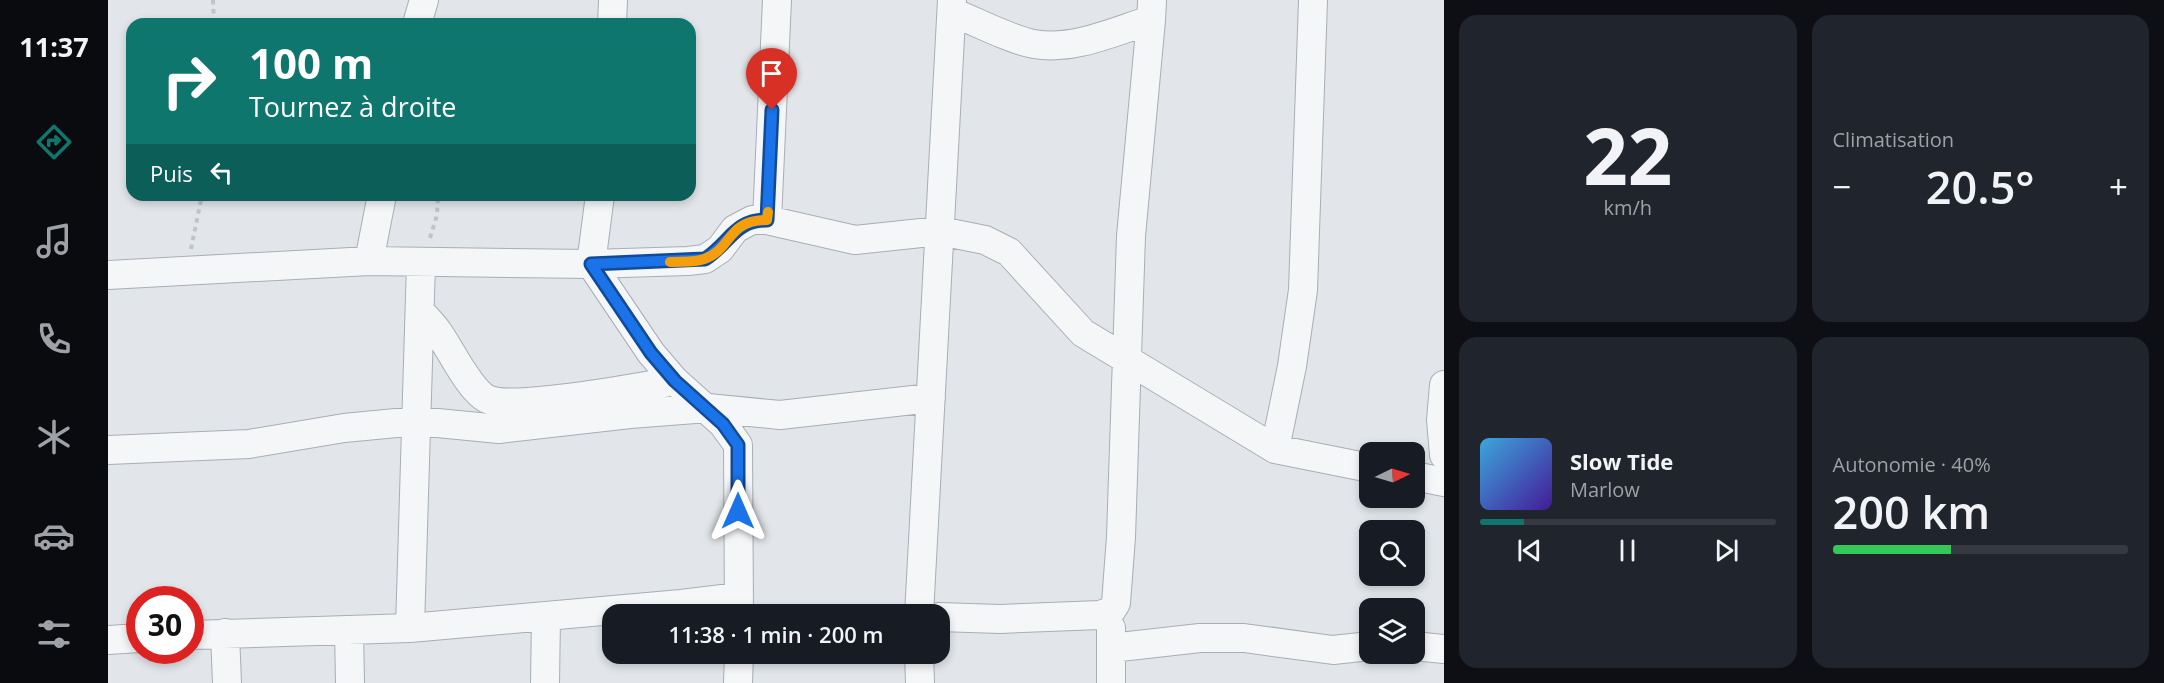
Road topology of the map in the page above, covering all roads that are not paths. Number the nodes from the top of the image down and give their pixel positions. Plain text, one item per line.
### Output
1 (424, 0) edge
2 (613, 0) edge
3 (777, 0) edge
4 (1313, 0) edge
5 (952, 6) edge
6 (1152, 10) edge
7 (419, 18) edge
8 (612, 18) edge
9 (381, 201) edge
10 (599, 201) edge
11 (767, 220) junction
12 (940, 231) junction
13 (369, 261) junction
14 (422, 263) junction
15 (591, 264) junction
16 (108, 275) edge
17 (420, 311) junction
18 (1126, 359) junction
19 (675, 381) junction
20 (1444, 385) edge
21 (931, 398) junction
22 (708, 408) junction
23 (417, 421) junction
24 (1275, 449) junction
25 (108, 450) edge
26 (1444, 455) edge
27 (1359, 466) edge
28 (1425, 478) edge
29 (1444, 482) edge
30 (739, 604) edge
31 (920, 604) edge
32 (1111, 611) junction
33 (602, 614) edge
34 (546, 617) junction
35 (950, 617) edge
36 (410, 628) junction
37 (349, 630) junction
38 (225, 633) junction
39 (204, 634) edge
40 (126, 639) edge
41 (108, 640) edge
42 (1359, 647) edge
43 (1425, 647) edge
44 (1111, 648) junction
45 (1444, 649) edge
46 (739, 664) edge
47 (919, 664) edge
48 (227, 683) edge
49 (351, 683) edge
50 (545, 683) edge
51 (738, 683) edge
52 (920, 683) edge
53 (1111, 683) edge

1 - 7 street
2 - 8 street
3 - 11 street
4 - 24 street
5 - 6 street
5 - 12 street
6 - 18 street
9 - 13 street
10 - 15 street
11 - 12 street
11 - 15 street
12 - 18 street
12 - 21 street
13 - 14 street
13 - 16 street
14 - 15 street
14 - 17 street
15 - 19 street
17 - 19 street
17 - 23 street
18 - 24 street
18 - 32 street
19 - 22 street
20 - 26 street
21 - 22 street
21 - 31 street
22 - 23 street
22 - 30 street
23 - 25 street
23 - 36 street
24 - 27 street
28 - 29 street
32 - 35 street
32 - 44 street
33 - 34 street
34 - 36 street
34 - 50 street
36 - 37 street
37 - 38 street
37 - 49 street
38 - 39 street
38 - 48 street
40 - 41 street
42 - 44 street
43 - 45 street
44 - 53 street
46 - 51 street
47 - 52 street

